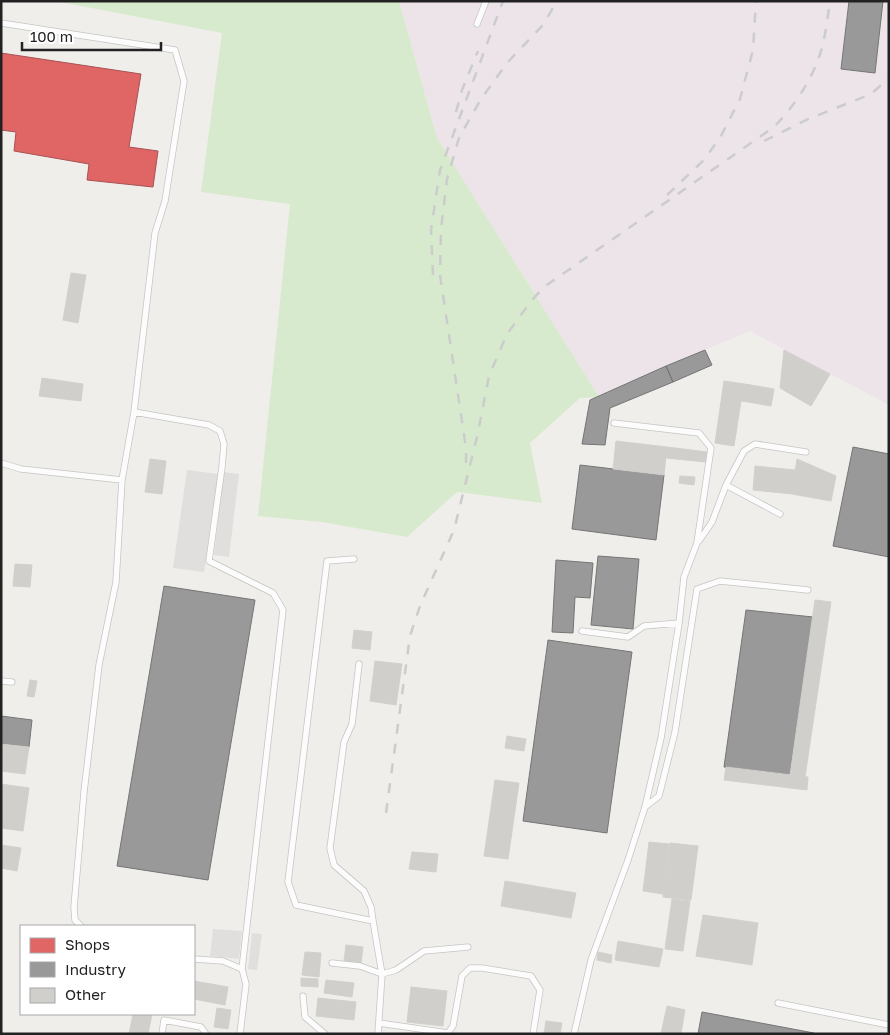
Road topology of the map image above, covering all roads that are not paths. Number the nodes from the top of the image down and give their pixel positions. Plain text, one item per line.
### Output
1 (486, 1) edge
2 (1, 23) edge
3 (477, 24) dead end
4 (134, 412) junction
5 (614, 423) dead end
6 (806, 452) dead end
7 (1, 463) edge
8 (122, 480) junction
9 (726, 485) junction
10 (780, 514) dead end
11 (697, 543) junction
12 (354, 559) dead end
13 (808, 590) dead end
14 (679, 623) junction
15 (582, 631) dead end
16 (359, 664) dead end
17 (1, 680) edge
18 (12, 682) dead end
19 (645, 807) junction
20 (373, 921) junction
21 (81, 925) edge
22 (468, 948) dead end
23 (195, 960) edge
24 (332, 963) dead end
25 (242, 969) junction
26 (382, 974) junction
27 (303, 996) dead end
28 (778, 1002) dead end
29 (378, 1023) junction
30 (889, 1025) edge
31 (162, 1034) edge
32 (206, 1034) edge
33 (240, 1034) edge
34 (325, 1034) edge
35 (378, 1034) edge
36 (533, 1034) edge
37 (574, 1034) edge

1 - 3 lane
2 - 4 lane
4 - 8 lane
4 - 25 lane
5 - 11 lane
6 - 9 lane
7 - 8 lane
8 - 21 lane
9 - 10 lane
9 - 11 lane
11 - 14 lane
12 - 20 lane
13 - 19 lane
14 - 15 lane
14 - 19 lane
16 - 20 lane
17 - 18 lane
19 - 37 lane
20 - 26 lane
22 - 26 lane
23 - 25 lane
24 - 26 lane
25 - 33 lane
26 - 29 lane
27 - 34 lane
28 - 30 lane
29 - 35 lane
29 - 36 lane
31 - 32 lane

